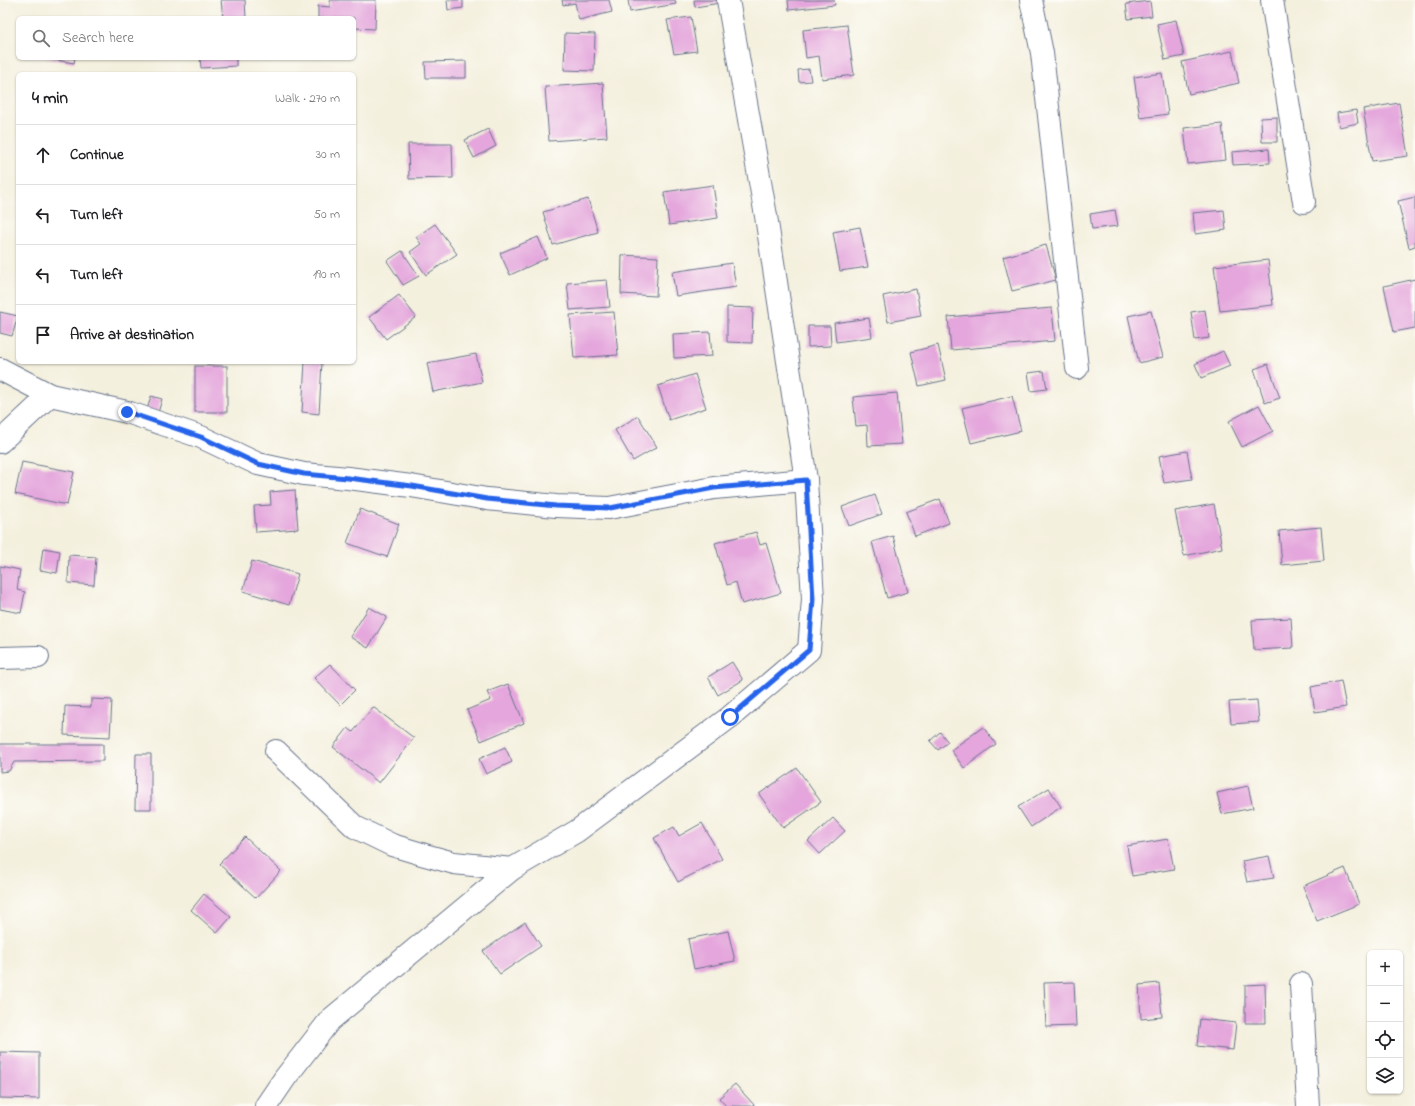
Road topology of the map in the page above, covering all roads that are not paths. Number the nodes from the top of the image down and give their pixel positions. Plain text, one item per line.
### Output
1 (728, 0) edge
2 (1031, 0) edge
3 (1272, 0) edge
4 (1304, 202) dead end
5 (1077, 368) dead end
6 (0, 369) edge
7 (50, 395) junction
8 (0, 442) edge
9 (806, 480) junction
10 (38, 657) dead end
11 (0, 658) edge
12 (276, 751) dead end
13 (512, 869) junction
14 (1301, 984) dead end
15 (266, 1106) edge
16 (1308, 1106) edge

1 - 9 street
2 - 5 street
3 - 4 street
6 - 7 street
7 - 8 street
7 - 9 street
9 - 13 street
10 - 11 street
12 - 13 street
13 - 15 street
14 - 16 street

